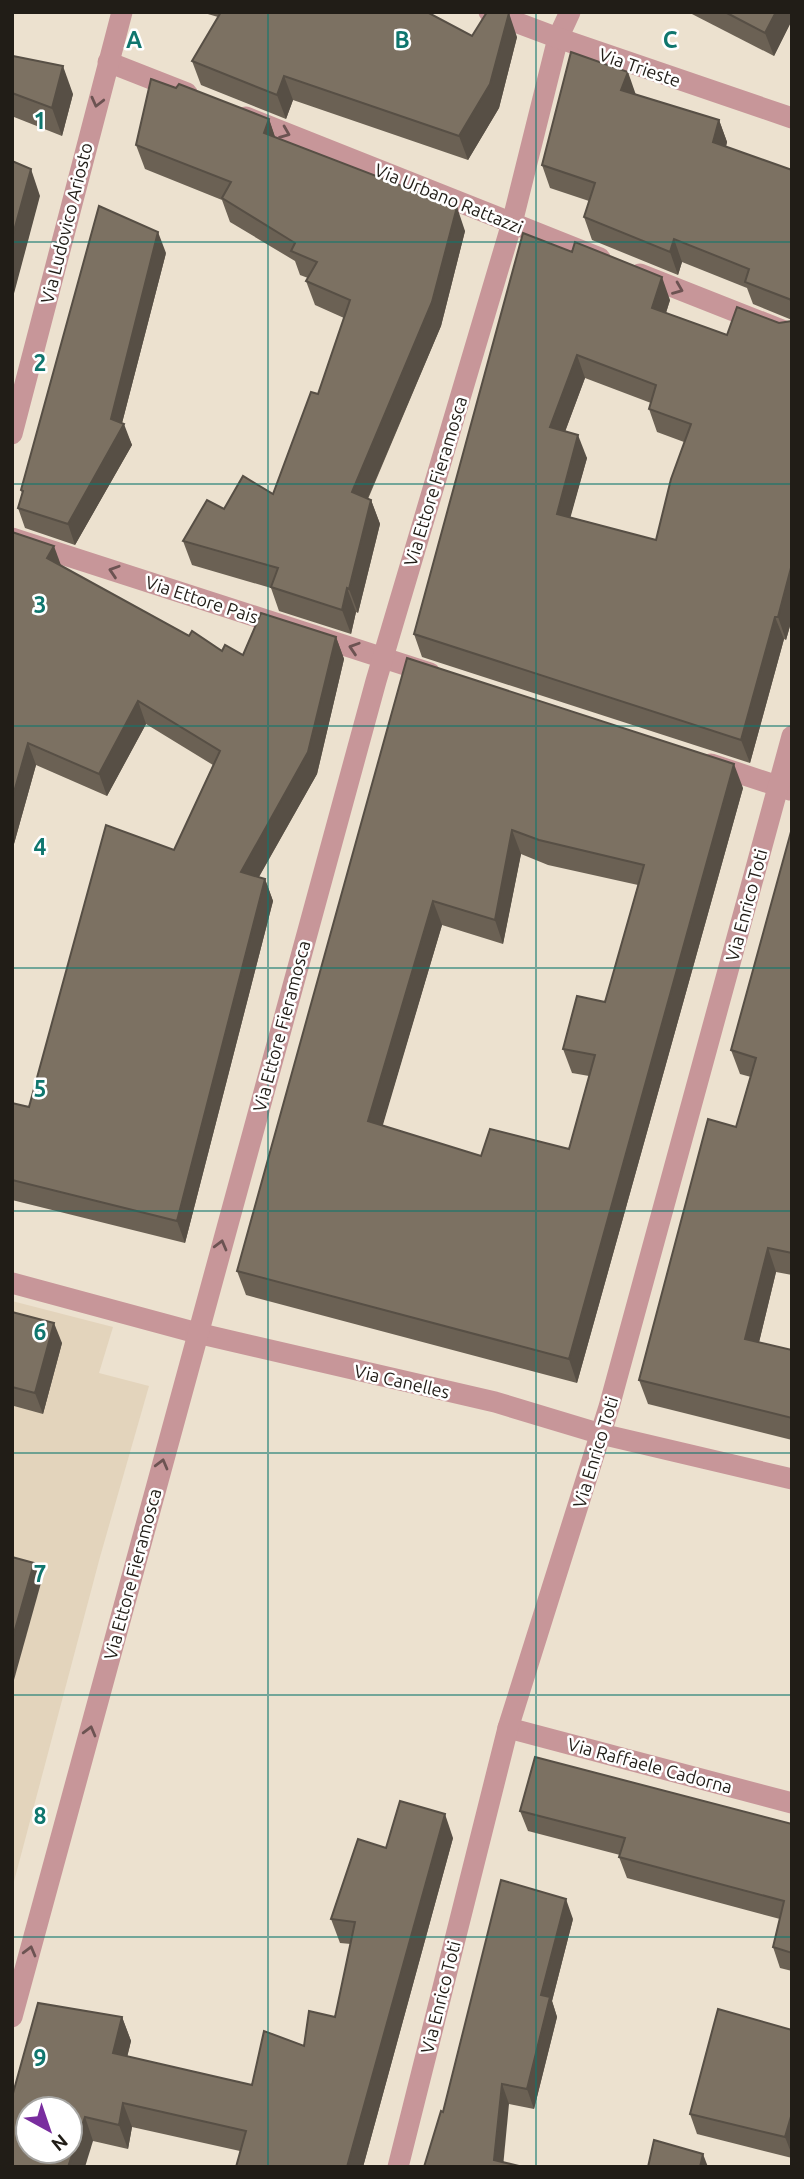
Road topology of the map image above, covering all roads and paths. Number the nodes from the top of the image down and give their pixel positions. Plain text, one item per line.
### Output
1 (122, 12) edge
2 (489, 12) edge
3 (570, 12) edge
4 (558, 38) junction
5 (108, 62) junction
6 (792, 118) edge
7 (512, 223) junction
8 (792, 334) edge
9 (12, 434) edge
10 (12, 538) edge
11 (383, 657) junction
12 (449, 679) edge
13 (792, 736) edge
14 (686, 756) edge
15 (785, 789) edge
16 (12, 1283) edge
17 (197, 1333) junction
18 (601, 1434) junction
19 (792, 1479) edge
20 (509, 1728) junction
21 (792, 1803) edge
22 (17, 1984) edge
23 (12, 2017) edge
24 (397, 2167) edge

1 - 5 street, Via Ludovico Ariosto
2 - 4 street, Via Trieste
3 - 4 street, Via Ettore Fieramosca
4 - 6 street, Via Trieste
4 - 7 street, Via Ettore Fieramosca
5 -> 7 street, Via Urbano Rattazzi
5 -> 9 street, Via Ludovico Ariosto
7 -> 8 street, Via Urbano Rattazzi
7 - 11 street, Via Ettore Fieramosca
11 -> 10 street, Via Ettore Pais
11 - 12 street, Via Ettore Pais
17 -> 11 street, Via Ettore Fieramosca
13 - 15 street, Via Enrico Toti
14 - 15 street
15 - 18 street, Via Enrico Toti
16 - 17 street, Via Canelles
17 - 18 street, Via Canelles
22 -> 17 street, Via Ettore Fieramosca
18 - 19 street, Via Canelles
18 - 20 street, Via Enrico Toti
20 - 21 street, Via Raffaele Cadorna
20 - 24 street, Via Enrico Toti
22 - 23 street, Via Ettore Fieramosca

